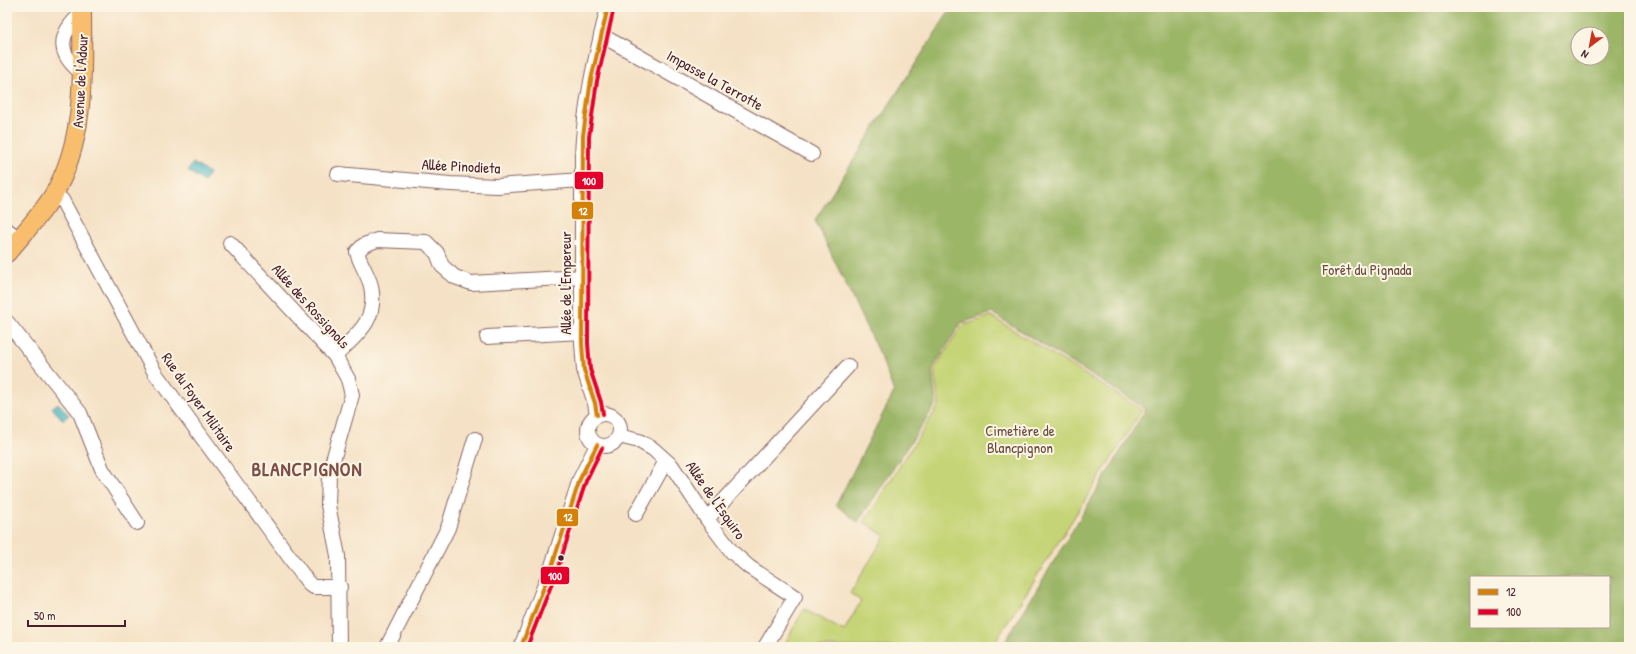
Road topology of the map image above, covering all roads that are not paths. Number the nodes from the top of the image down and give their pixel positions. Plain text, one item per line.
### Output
1 (608, 7) edge
2 (82, 10) edge
3 (601, 35) junction
4 (812, 154) dead end
5 (338, 174) dead end
6 (582, 180) junction
7 (54, 193) junction
8 (13, 234) edge
9 (230, 243) dead end
10 (7, 254) edge
11 (582, 277) junction
12 (7, 322) edge
13 (582, 332) junction
14 (487, 337) dead end
15 (335, 356) junction
16 (848, 366) dead end
17 (597, 415) junction
18 (619, 436) junction
19 (475, 439) dead end
20 (597, 445) junction
21 (666, 461) junction
22 (636, 514) dead end
23 (707, 519) junction
24 (138, 523) dead end
25 (340, 587) junction
26 (339, 647) edge
27 (387, 647) edge
28 (521, 647) edge
29 (765, 647) edge

1 - 3 street, Allée de l'Empereur
2 - 7 main road, Avenue de l'Adour
3 - 4 street, Impasse la Terrotte
3 - 6 street, Allée de l'Empereur
5 - 6 street, Allée Pinodieta
6 - 11 street, Allée de l'Empereur
7 - 8 main road, Avenue de l'Adour
7 - 25 street, Rue du Foyer Militaire
8 - 10 main road, Avenue de l'Adour
9 - 15 street, Allée des Rossignols
11 - 13 street, Allée de l'Empereur
11 - 15 street
12 - 24 street
13 - 14 street
13 - 17 street, Allée de l'Empereur
15 - 25 street, Allée des Rossignols
16 - 23 street
17 - 18 street
17 - 20 street
18 - 20 street
18 - 21 street, Allée de l'Esquiro
19 - 27 street
20 - 28 street
21 - 22 street
21 - 23 street, Allée de l'Esquiro
23 - 29 street, Allée de l'Esquiro
25 - 26 street

